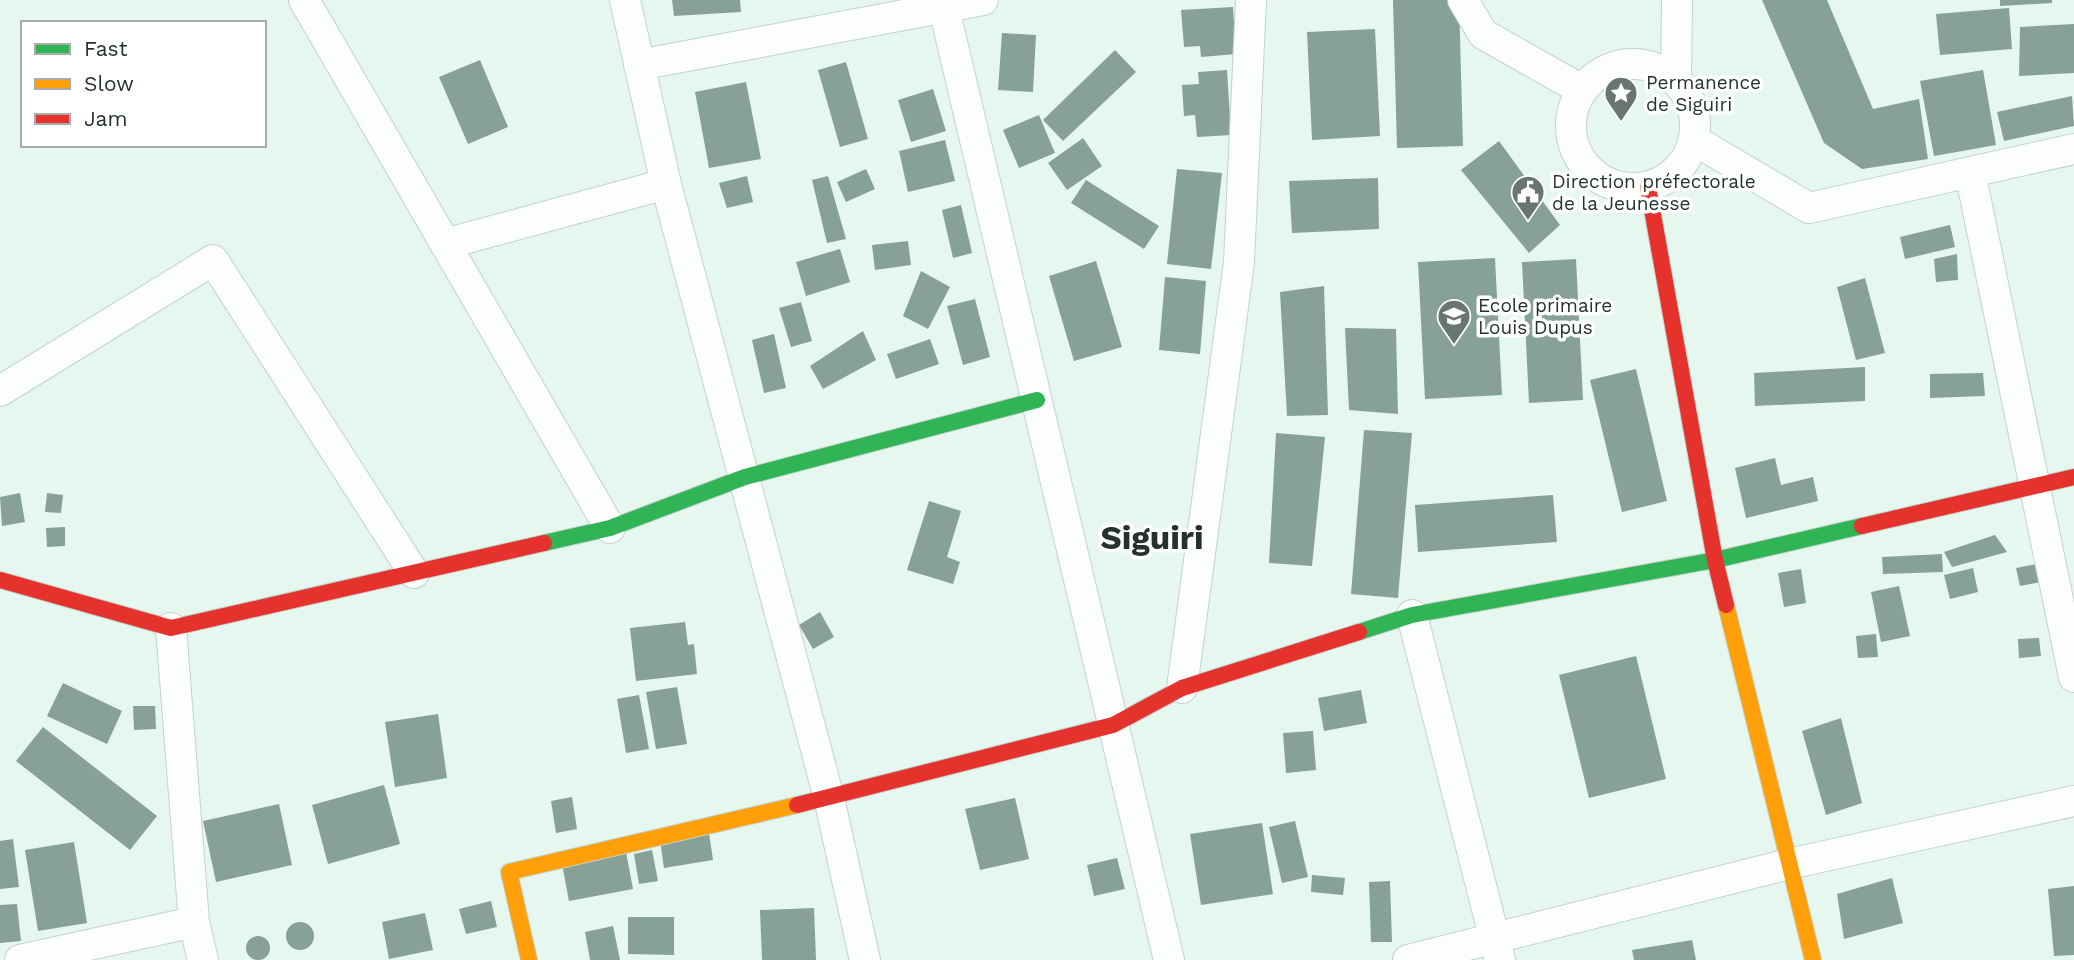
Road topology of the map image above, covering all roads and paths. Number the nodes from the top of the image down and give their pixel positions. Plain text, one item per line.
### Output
1 (304, 0) edge
2 (625, 0) edge
3 (983, 0) edge
4 (1251, 0) edge
5 (1462, 0) edge
6 (1677, 0) edge
7 (943, 4) edge
8 (639, 65) junction
9 (1676, 80) junction
10 (1582, 90) junction
11 (1694, 140) junction
12 (2074, 149) edge
13 (1970, 172) junction
14 (666, 184) junction
15 (1648, 187) junction
16 (445, 244) junction
17 (0, 391) edge
18 (1037, 400) junction
19 (745, 477) junction
20 (2074, 477) edge
21 (2034, 486) junction
22 (610, 528) junction
23 (1715, 560) junction
24 (414, 573) junction
25 (0, 580) edge
26 (1412, 615) junction
27 (171, 628) junction
28 (2074, 677) edge
29 (1182, 688) junction
30 (1113, 725) junction
31 (829, 798) junction
32 (2074, 801) edge
33 (1789, 864) junction
34 (194, 922) junction
35 (1498, 949) edge
36 (20, 960) edge
37 (203, 960) edge
38 (529, 960) edge
39 (865, 960) edge
40 (1169, 960) edge
41 (1408, 960) edge
42 (1813, 960) edge

1 - 16 street
2 - 8 street
3 - 7 street
4 - 29 street
5 - 10 street
6 - 9 street
7 - 8 street
7 - 18 street
8 - 14 street
9 - 10 street
9 - 11 street
10 - 15 street
11 - 13 street
11 - 15 street
12 - 13 street
13 - 21 street
14 - 16 street
14 - 19 street
15 - 23 street
16 - 22 street
17 - 24 street
18 - 19 street
18 - 30 street
19 - 22 street
19 - 31 street
20 - 21 street
21 - 23 street
21 - 28 street
22 - 24 street
23 - 26 street
23 - 33 street
24 - 27 street
25 - 27 street
26 - 29 street
26 - 35 street
27 - 34 street
29 - 30 street
30 - 31 street
30 - 40 street
31 - 38 street
31 - 39 street
32 - 33 street
33 - 35 street
33 - 42 street
34 - 36 street
34 - 37 street
35 - 41 street

